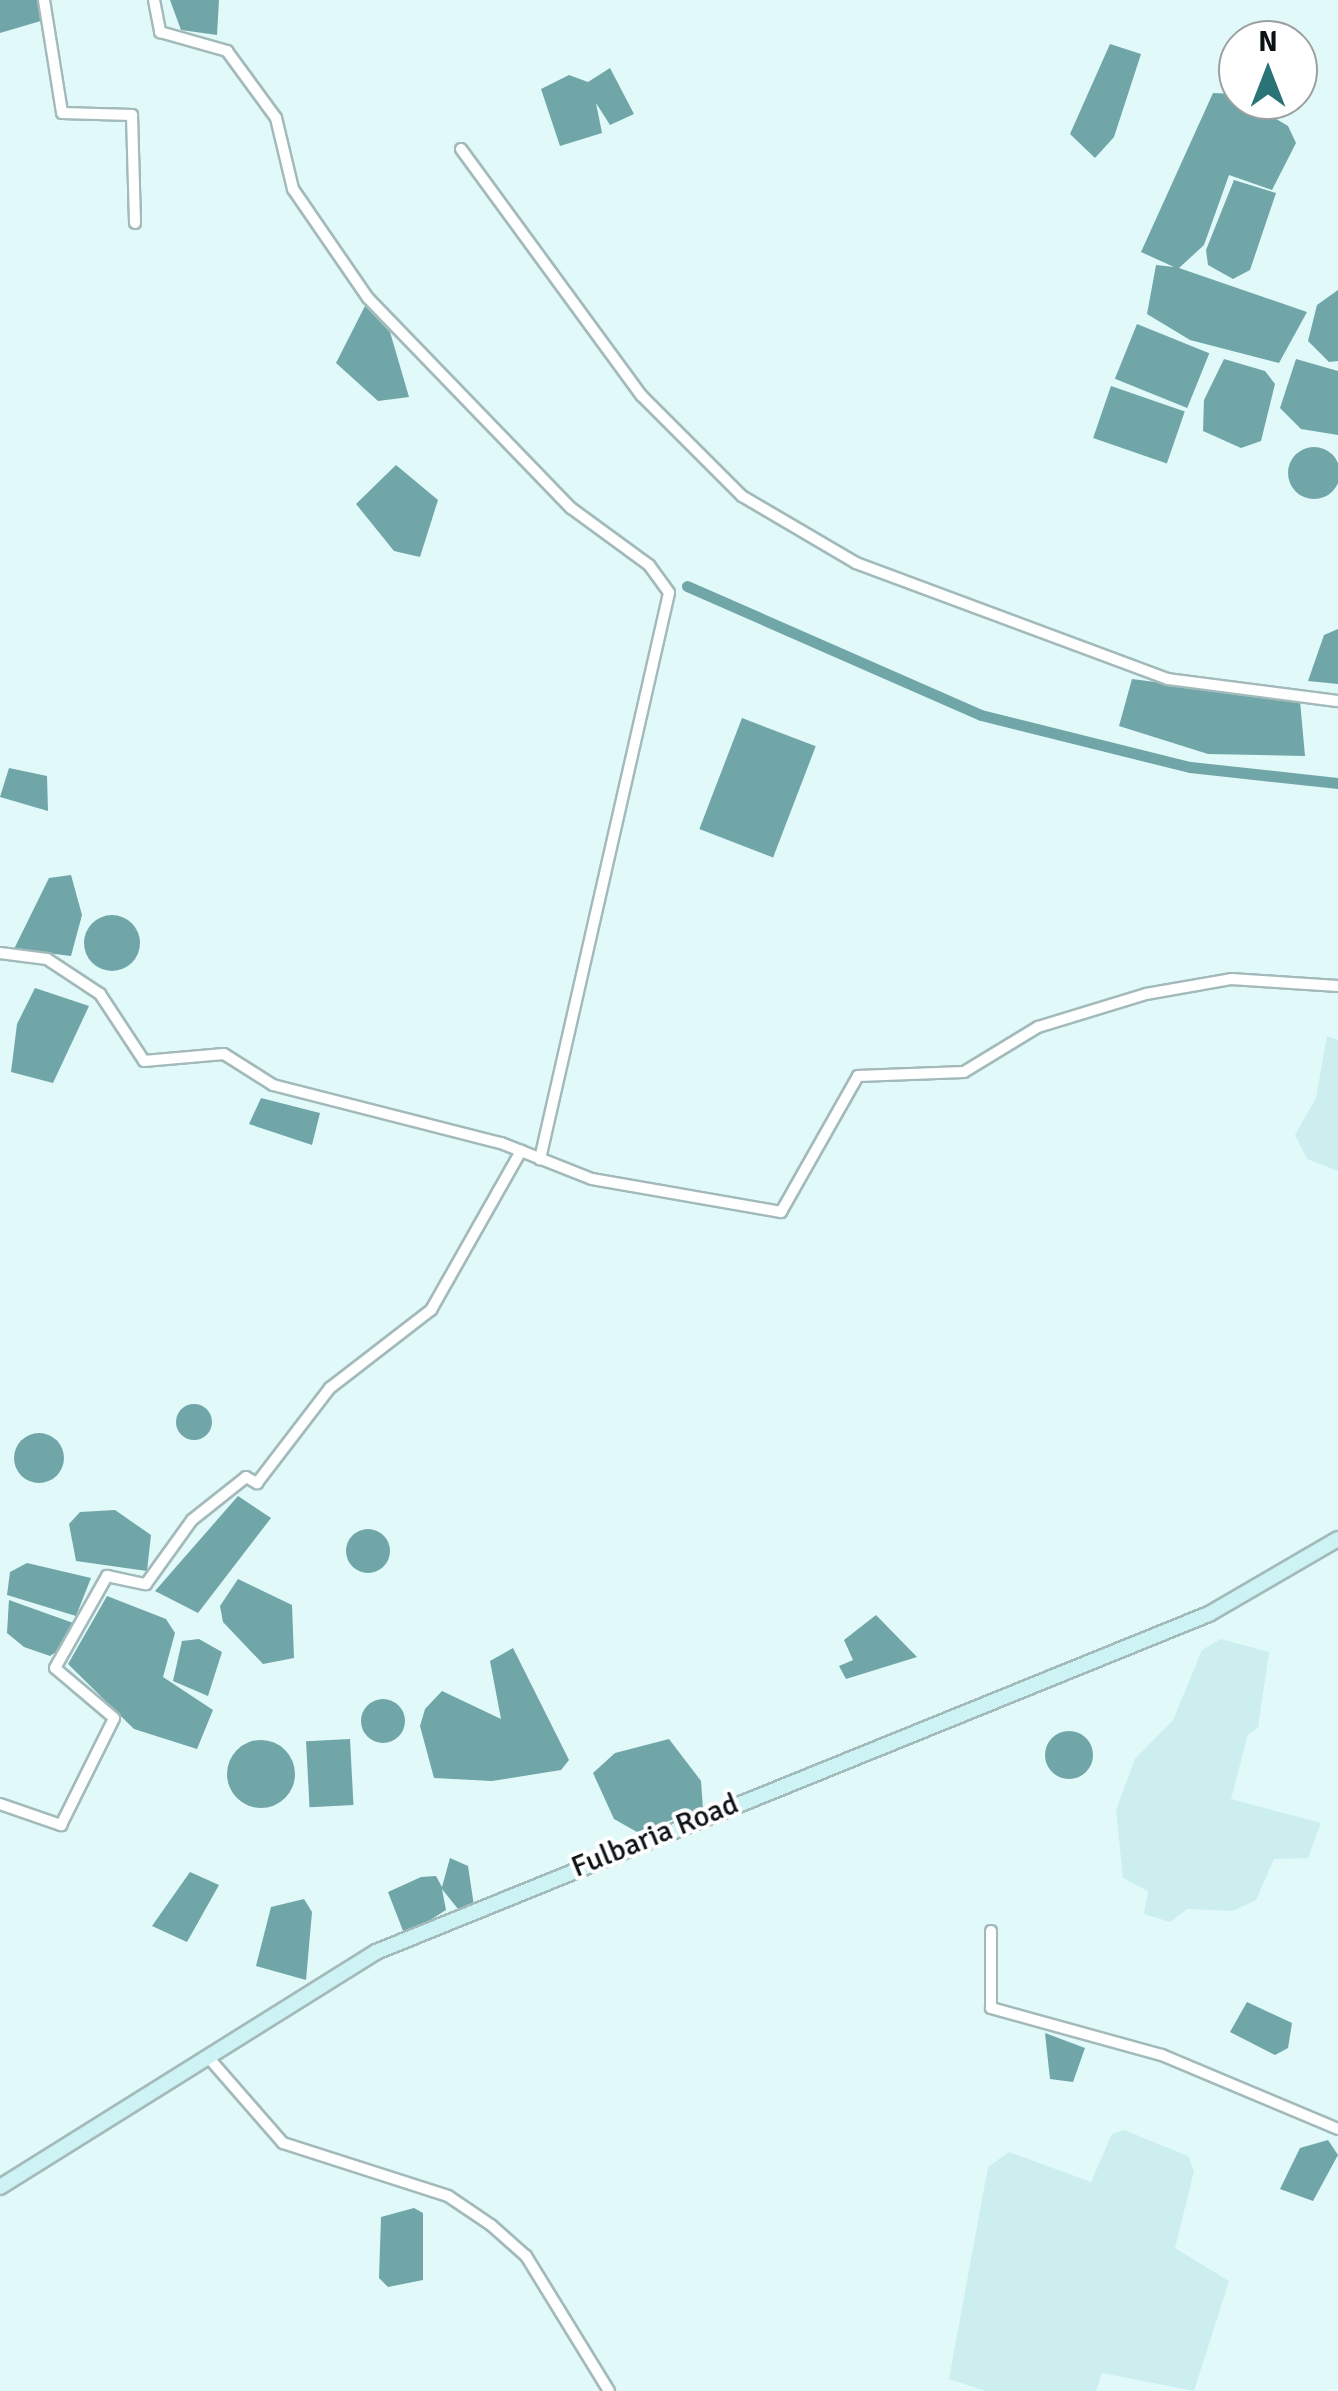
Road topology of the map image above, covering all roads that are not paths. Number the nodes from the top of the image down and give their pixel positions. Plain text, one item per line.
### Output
1 (44, 0) edge
2 (154, 0) edge
3 (461, 150) dead end
4 (135, 223) dead end
5 (1338, 702) edge
6 (0, 953) edge
7 (1338, 986) edge
8 (521, 1151) junction
9 (540, 1159) junction
10 (1338, 1538) edge
11 (0, 1804) edge
12 (992, 1931) dead end
13 (208, 2057) junction
14 (1338, 2130) edge
15 (0, 2188) edge
16 (608, 2391) edge

1 - 4 street
2 - 9 street
3 - 5 street
6 - 8 street
7 - 9 street
8 - 9 street
8 - 11 street
10 - 13 main road, Fulbaria Road
12 - 14 street
13 - 15 main road, Fulbaria Road
13 - 16 street

